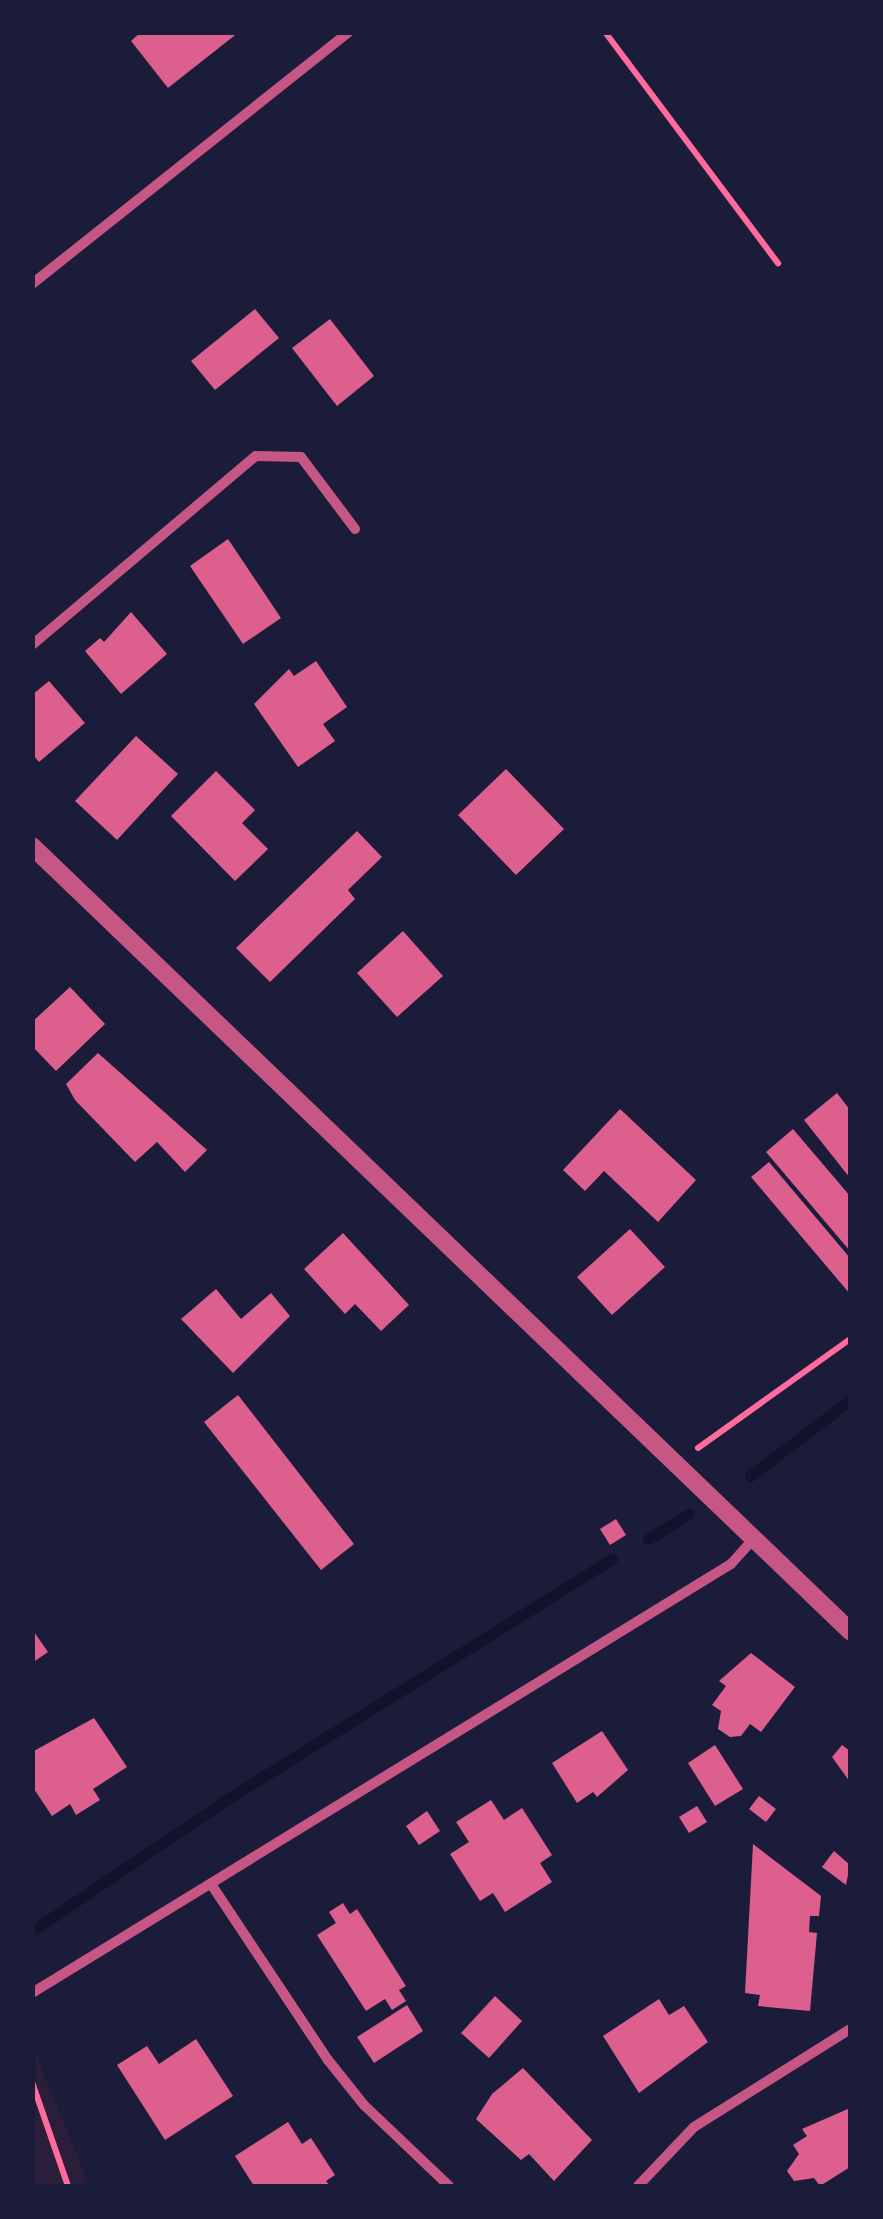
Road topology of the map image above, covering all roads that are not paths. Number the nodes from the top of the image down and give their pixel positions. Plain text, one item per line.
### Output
1 (349, 32) edge
2 (32, 284) edge
3 (355, 529) dead end
4 (32, 645) edge
5 (32, 846) edge
6 (752, 1542) junction
7 (850, 1631) edge
8 (212, 1884) junction
9 (32, 1994) edge
10 (850, 2029) edge
11 (449, 2186) edge
12 (638, 2186) edge

1 - 2 street
3 - 4 street
5 - 6 street
6 - 7 street
6 - 8 street
8 - 9 street
8 - 11 street
10 - 12 street

